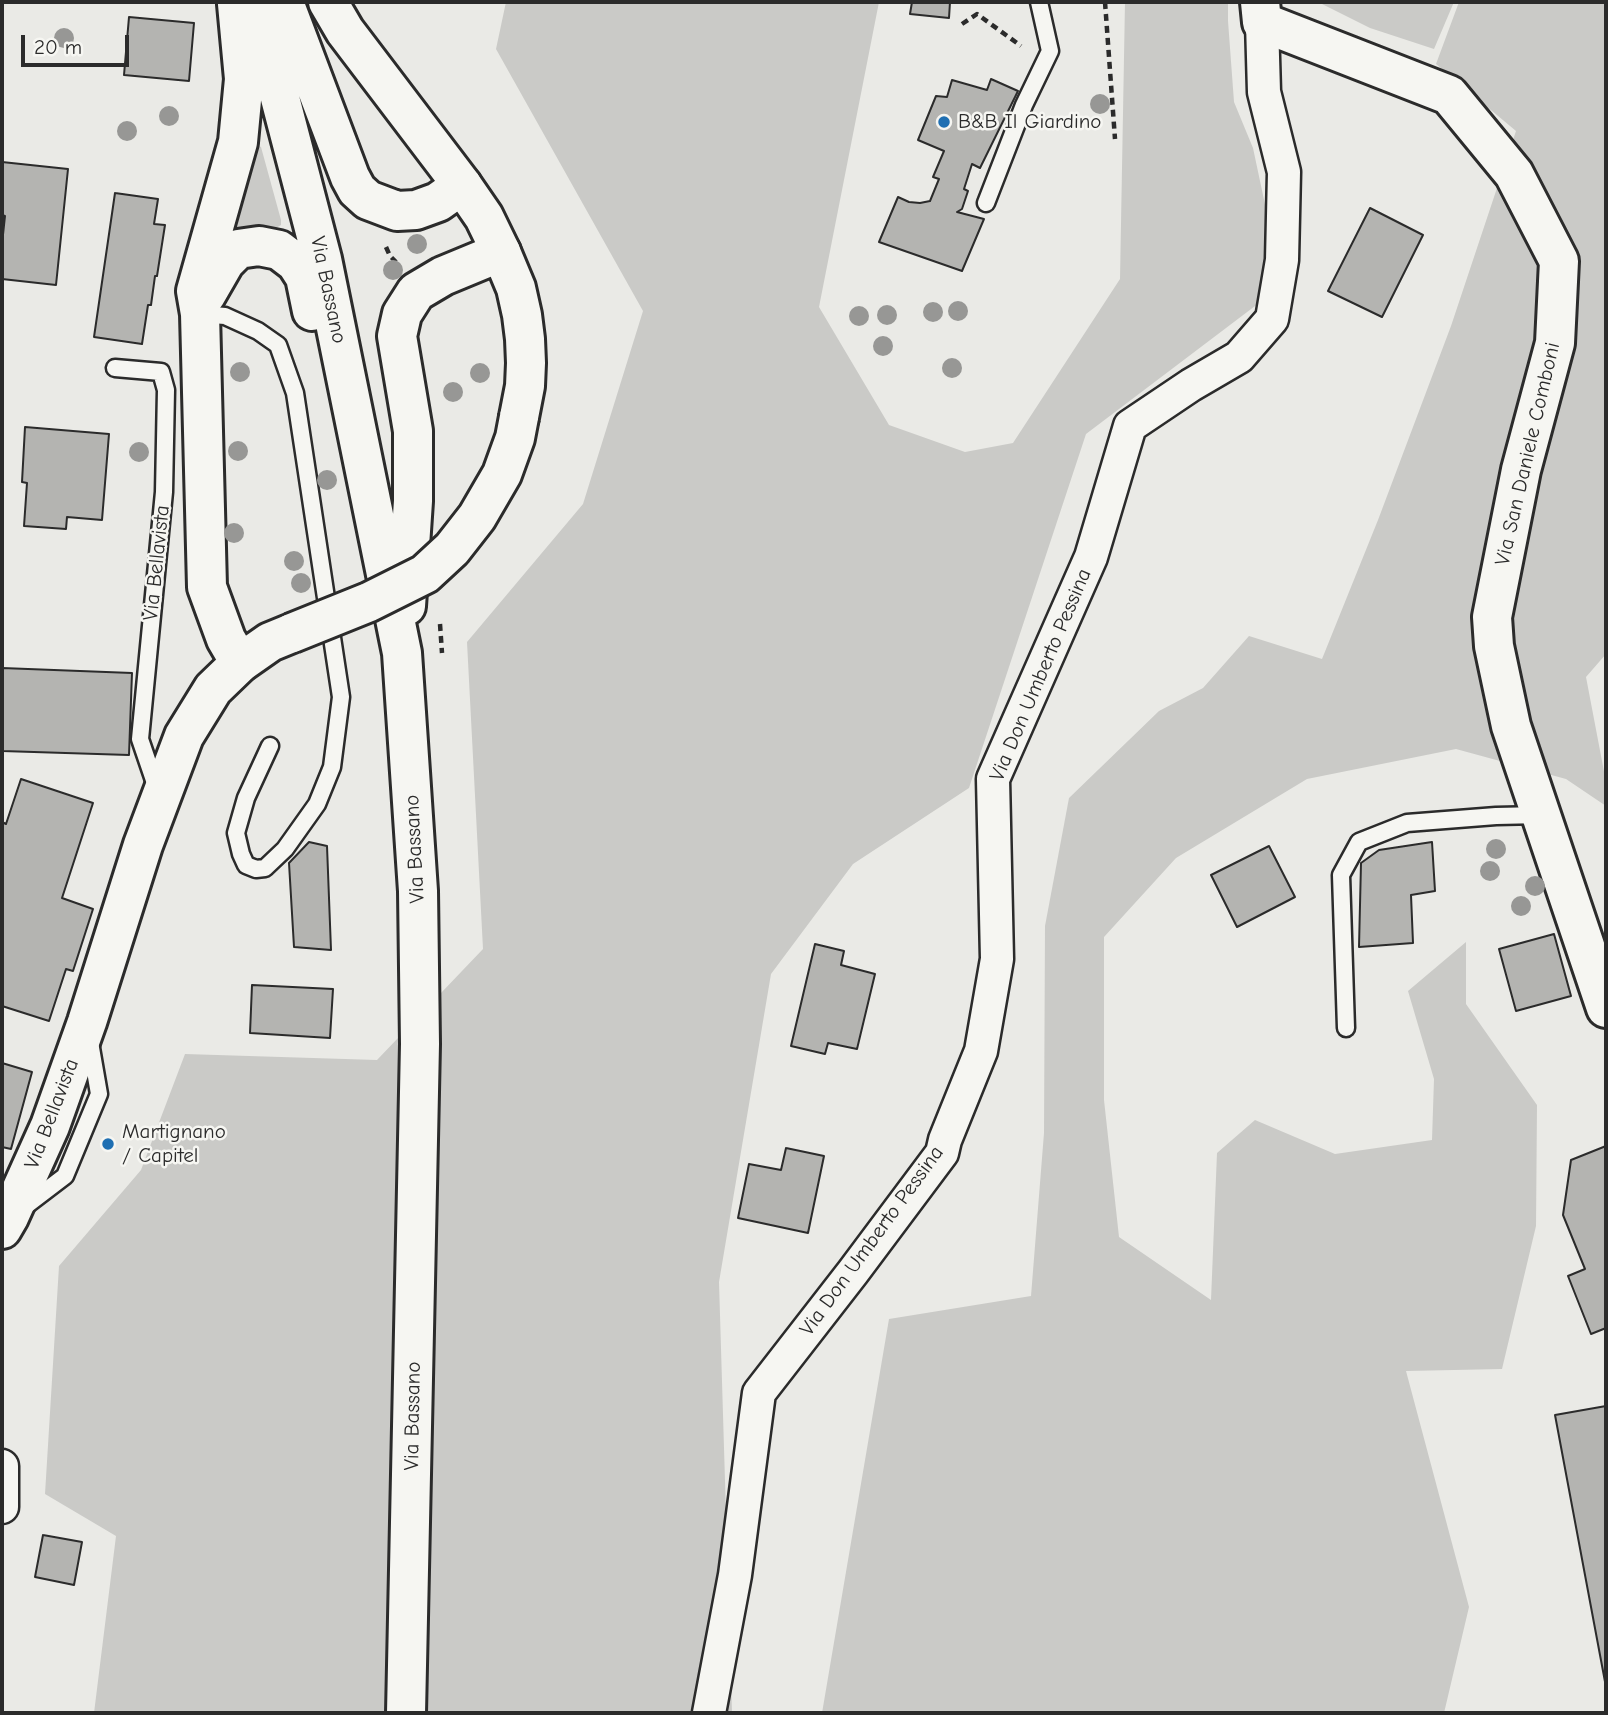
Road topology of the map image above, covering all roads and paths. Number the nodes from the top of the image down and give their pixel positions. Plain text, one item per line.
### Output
1 (237, 2) edge
2 (255, 2) edge
3 (284, 2) edge
4 (328, 2) edge
5 (1039, 2) edge
6 (1105, 2) edge
7 (1261, 12) edge
8 (962, 24) dead end
9 (1045, 61) junction
10 (1115, 139) dead end
11 (462, 185) junction
12 (986, 204) dead end
13 (387, 238) dead end
14 (501, 253) junction
15 (398, 265) dead end
16 (200, 314) junction
17 (115, 368) dead end
18 (402, 653) junction
19 (240, 663) junction
20 (271, 746) dead end
21 (160, 797) junction
22 (1541, 815) junction
23 (1606, 1008) edge
24 (1346, 1028) dead end
25 (6, 1223) edge
26 (2, 1466) edge
27 (2, 1507) edge
28 (406, 1713) edge
29 (709, 1713) edge

1 - 16 main road
2 - 18 main road, Via Bassano
3 - 11 main road
4 - 11 main road, Via Bellavista
5 - 9 lane
6 - 10 path
7 - 22 main road, Via San Daniele Comboni
7 - 29 street, Via Don Umberto Pessina
8 - 9 path
9 - 12 lane
11 - 14 main road, Via Bellavista
13 - 15 path
14 - 18 main road
14 - 19 main road, Via Bellavista, bridge
16 - 18 main road
16 - 19 main road
16 - 20 lane
17 - 21 lane, Via Bellavista
18 - 28 main road, Via Bassano
19 - 21 main road, Via Bellavista
21 - 25 main road, Via Bellavista
22 - 23 main road, Via San Daniele Comboni
22 - 24 lane
26 - 27 street

